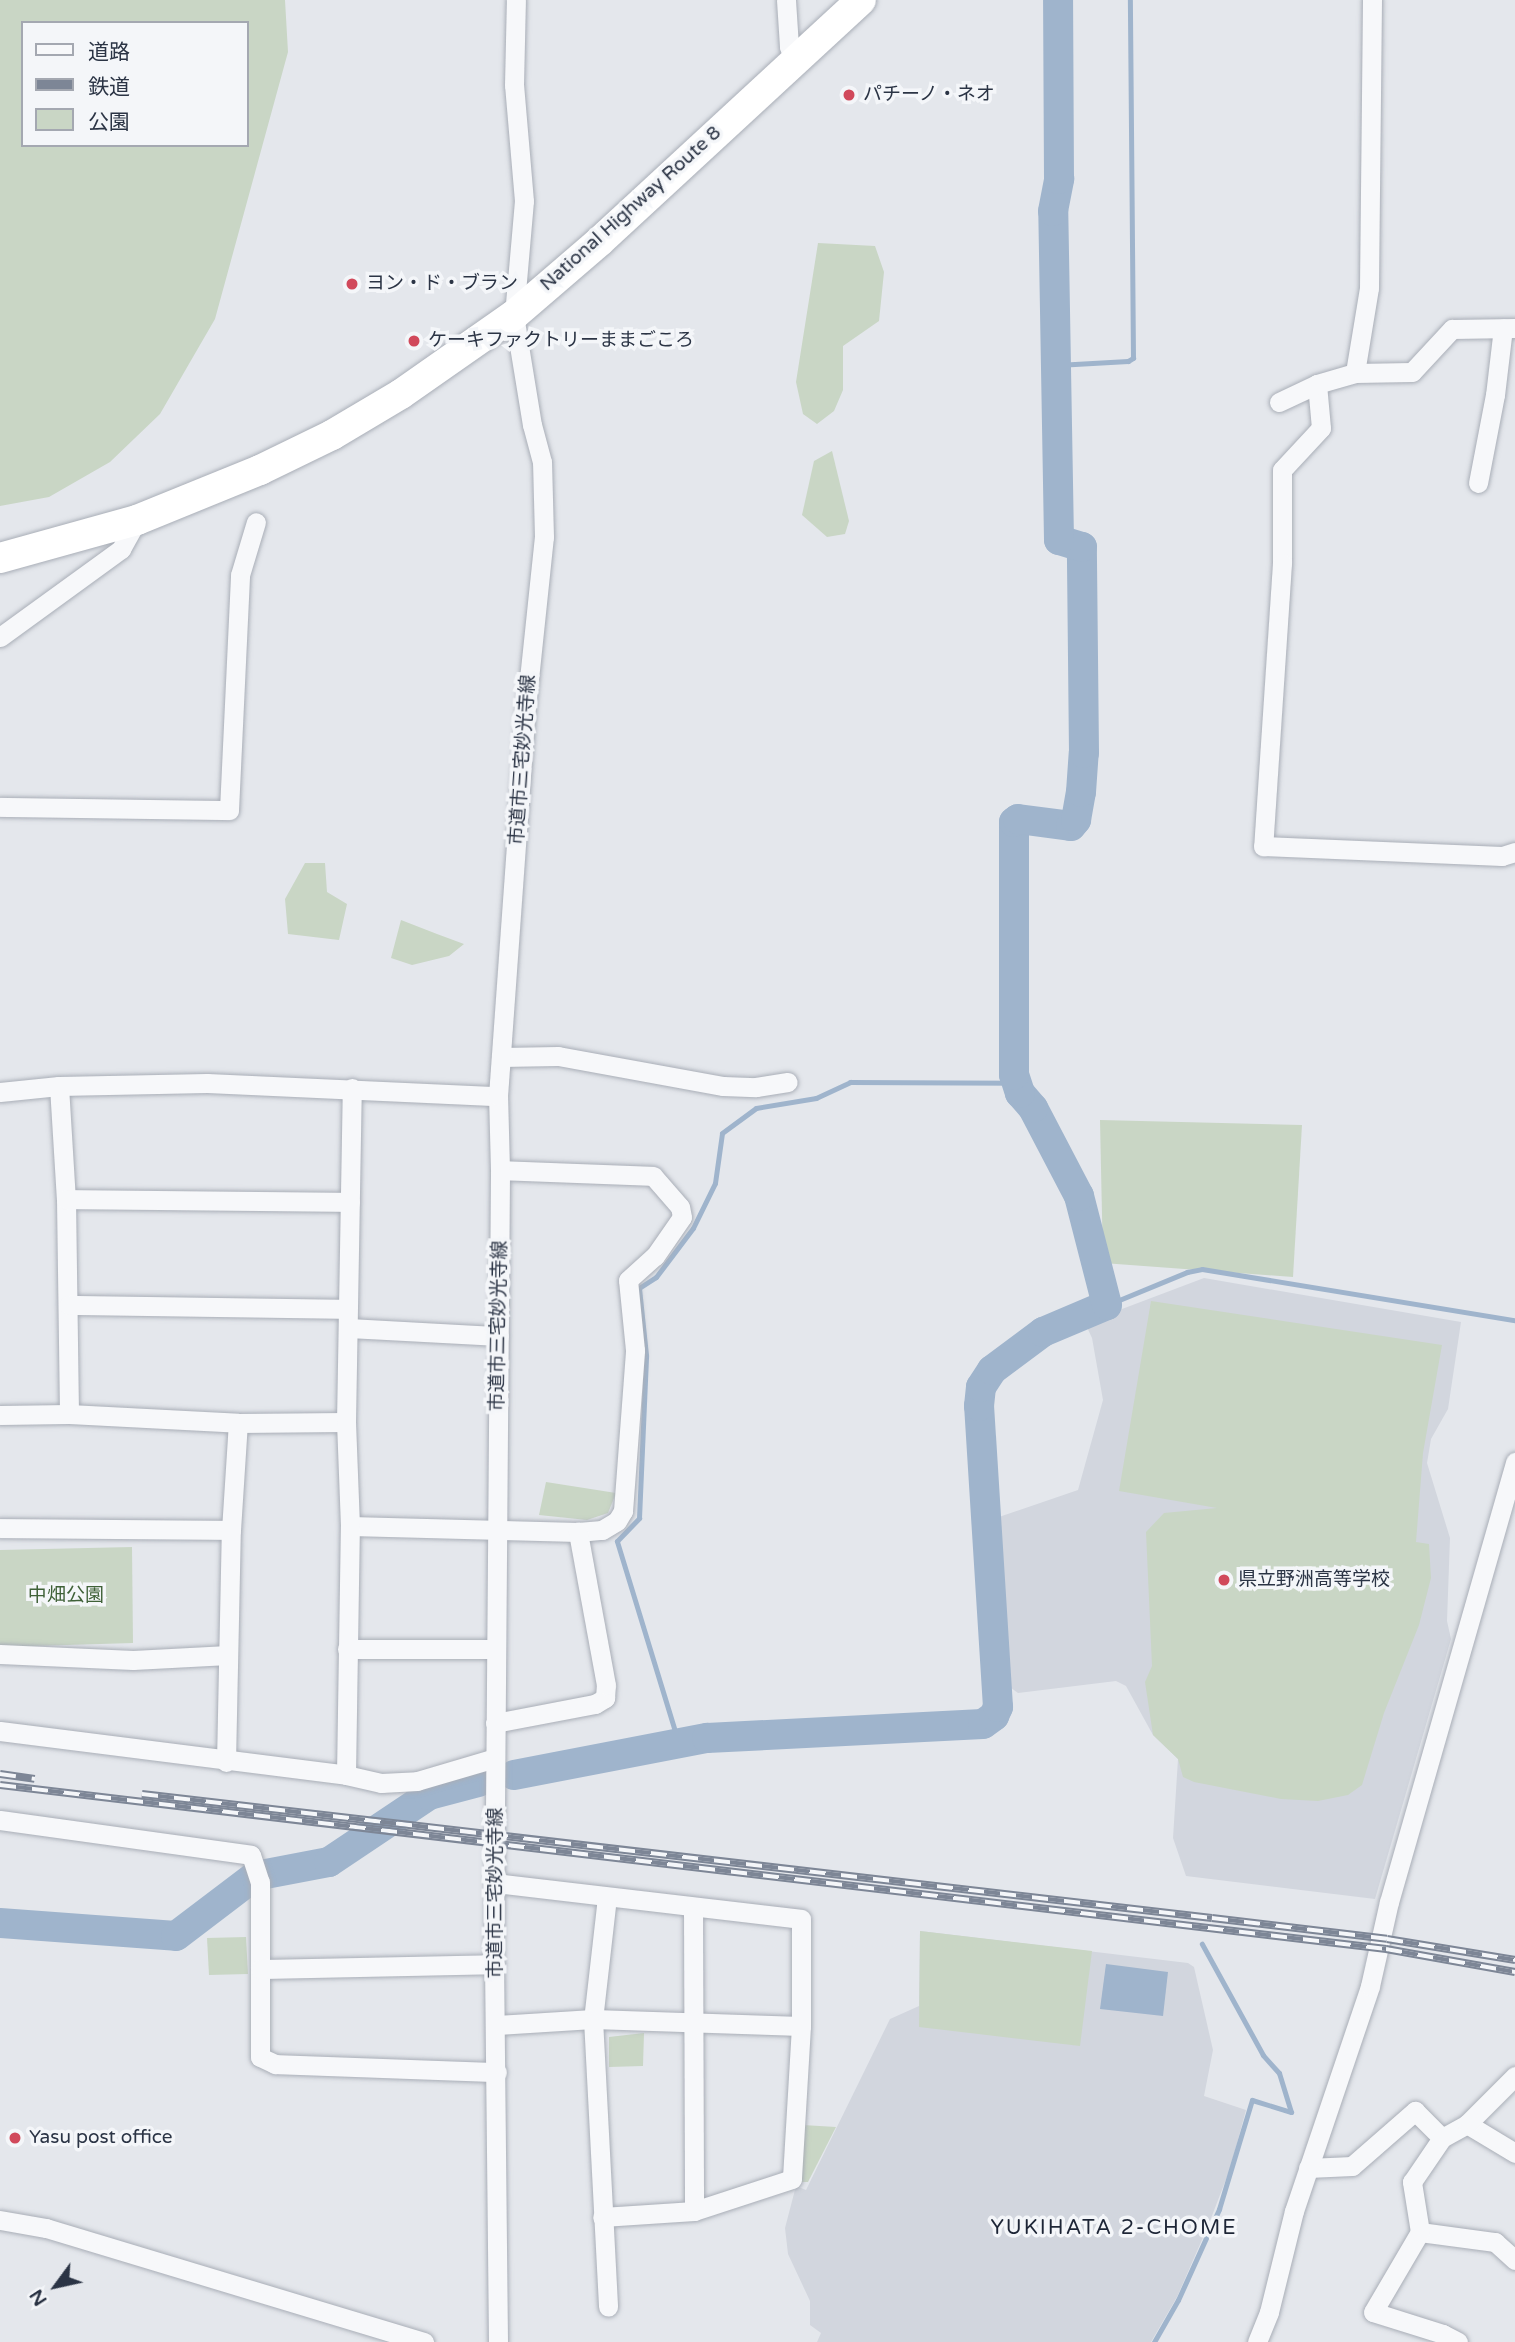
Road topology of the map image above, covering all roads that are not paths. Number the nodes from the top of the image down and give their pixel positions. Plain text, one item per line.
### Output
1 (516, 0) edge
2 (786, 0) edge
3 (861, 0) edge
4 (1371, 0) edge
5 (796, 57) junction
6 (514, 315) junction
7 (1509, 328) edge
8 (1355, 373) junction
9 (1317, 384) junction
10 (1279, 402) dead end
11 (1478, 483) dead end
12 (137, 520) junction
13 (256, 522) dead end
14 (0, 558) edge
15 (0, 637) edge
16 (0, 807) edge
17 (1515, 852) edge
18 (501, 1056) junction
19 (788, 1082) dead end
20 (59, 1086) junction
21 (352, 1088) junction
22 (0, 1092) edge
23 (498, 1096) junction
24 (500, 1170) junction
25 (66, 1199) junction
26 (350, 1202) junction
27 (69, 1305) junction
28 (348, 1318) junction
29 (499, 1336) junction
30 (69, 1414) junction
31 (0, 1415) edge
32 (346, 1422) junction
33 (238, 1423) junction
34 (1515, 1462) edge
35 (350, 1526) junction
36 (0, 1528) edge
37 (496, 1528) junction
38 (231, 1530) junction
39 (578, 1532) junction
40 (346, 1649) junction
41 (496, 1649) junction
42 (0, 1654) edge
43 (228, 1655) junction
44 (495, 1723) junction
45 (0, 1731) edge
46 (495, 1758) junction
47 (226, 1762) junction
48 (346, 1775) junction
49 (0, 1820) edge
50 (495, 1883) junction
51 (607, 1897) junction
52 (693, 1907) junction
53 (495, 1964) junction
54 (260, 1969) junction
55 (593, 2019) junction
56 (693, 2024) junction
57 (497, 2025) junction
58 (801, 2026) junction
59 (497, 2072) junction
60 (1515, 2076) edge
61 (1466, 2124) junction
62 (1442, 2138) junction
63 (1515, 2153) edge
64 (1307, 2174) junction
65 (694, 2211) junction
66 (602, 2217) junction
67 (0, 2220) edge
68 (1420, 2232) junction
69 (1515, 2260) edge
70 (608, 2307) dead end
71 (1262, 2340) edge
72 (424, 2342) edge
73 (498, 2342) edge
74 (1458, 2342) edge

1 - 6 street, 市道市三宅妙光寺線
2 - 5 street
3 - 5 highway, National Highway Route 8
4 - 8 street
5 - 6 highway, National Highway Route 8
6 - 12 highway, National Highway Route 8
6 - 18 street, 市道市三宅妙光寺線
7 - 8 street
7 - 11 street
8 - 9 street
9 - 10 street
9 - 17 street
12 - 14 highway, National Highway Route 8
12 - 15 street
13 - 16 street
18 - 19 street
18 - 23 street, 市道市三宅妙光寺線
20 - 21 street
20 - 22 street
20 - 25 street
21 - 23 street
21 - 26 street
23 - 24 street, 市道市三宅妙光寺線
24 - 29 street, 市道市三宅妙光寺線
24 - 39 street
25 - 26 street
25 - 27 street
26 - 28 street
27 - 28 street
27 - 30 street
28 - 29 street
28 - 32 street
29 - 37 street, 市道市三宅妙光寺線
30 - 31 street
30 - 33 street
32 - 33 street
32 - 35 street
33 - 38 street
34 - 64 street
35 - 37 street
35 - 40 street
36 - 38 street
37 - 39 street
37 - 41 street, 市道市三宅妙光寺線
38 - 43 street
39 - 44 street
40 - 41 street
40 - 48 street
41 - 44 street, 市道市三宅妙光寺線
42 - 43 street
43 - 47 street
44 - 46 street, 市道市三宅妙光寺線
45 - 47 street
46 - 48 street
46 - 50 street, 市道市三宅妙光寺線
47 - 48 street
49 - 54 street
50 - 51 street
50 - 53 street, 市道市三宅妙光寺線
51 - 52 street
51 - 55 street
52 - 56 street
52 - 58 street
53 - 54 street
53 - 57 street, 市道市三宅妙光寺線
54 - 59 street
55 - 56 street
55 - 57 street
55 - 66 street
56 - 58 street
56 - 65 street
57 - 59 street, 市道市三宅妙光寺線
58 - 65 street
59 - 73 street, 市道市三宅妙光寺線
60 - 61 street
61 - 62 street
61 - 63 street
62 - 64 street
62 - 68 street
64 - 71 street
65 - 66 street
66 - 70 street
67 - 72 street
68 - 69 street
68 - 74 street

